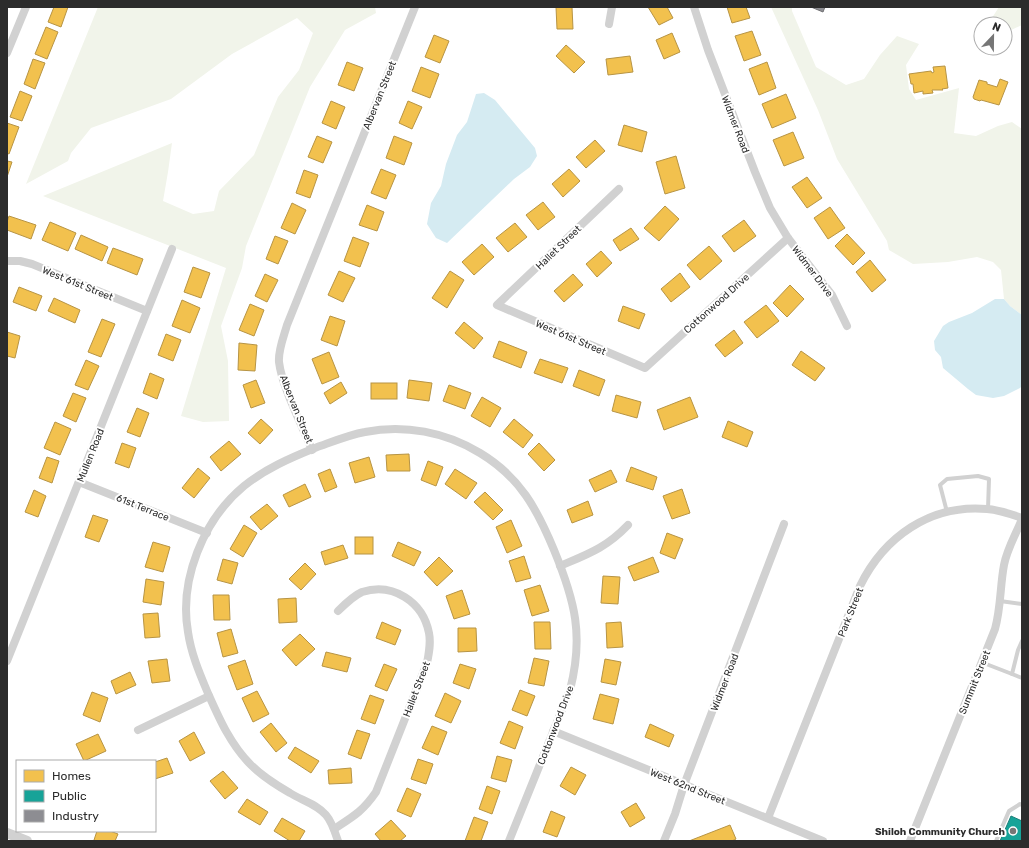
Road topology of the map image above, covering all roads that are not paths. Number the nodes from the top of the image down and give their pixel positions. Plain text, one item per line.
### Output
1 (26, 7) edge
2 (415, 7) edge
3 (612, 7) edge
4 (694, 7) edge
5 (609, 24) dead end
6 (7, 53) edge
7 (619, 189) dead end
8 (788, 238) junction
9 (172, 249) dead end
10 (7, 261) edge
11 (498, 305) joint
12 (148, 311) junction
13 (847, 326) dead end
14 (645, 368) joint
15 (312, 450) junction
16 (79, 482) junction
17 (988, 509) junction
18 (947, 512) junction
19 (1022, 518) edge
20 (784, 524) dead end
21 (628, 525) dead end
22 (207, 533) junction
23 (560, 566) junction
24 (1000, 601) junction
25 (1022, 604) edge
26 (338, 611) dead end
27 (1022, 641) edge
28 (7, 661) edge
29 (981, 662) junction
30 (1012, 674) junction
31 (1022, 678) edge
32 (209, 696) junction
33 (138, 730) dead end
34 (553, 731) junction
35 (684, 785) junction
36 (1022, 805) edge
37 (768, 818) junction
38 (334, 829) junction
39 (7, 833) edge
40 (27, 841) edge
41 (338, 841) edge
42 (509, 841) edge
43 (664, 841) edge
44 (823, 841) edge
45 (910, 841) edge
46 (996, 841) edge

1 - 6 street
2 - 15 street, Albervan Street
3 - 5 street
4 - 8 street, Widmer Road
7 - 11 street, Hallet Street
8 - 13 street, Widmer Drive
8 - 14 street, Cottonwood Drive
9 - 12 street, Mullen Road
10 - 12 street, West 61st Street
11 - 14 street, West 61st Street
12 - 16 street, Mullen Road
15 - 22 street, Albervan Street
15 - 23 street, Cottonwood Drive
16 - 22 street, 61st Terrace
16 - 28 street, Mullen Road
17 - 18 street, Park Street
17 - 18 lane
17 - 19 street, Park Street
18 - 37 street, Park Street
19 - 24 street, Summit Street
20 - 35 street, Widmer Road
21 - 23 street
22 - 32 street, Albervan Street
23 - 34 street, Cottonwood Drive
24 - 25 lane
24 - 29 street, Summit Street
26 - 38 street, Hallet Street
27 - 30 lane
29 - 30 lane
29 - 45 street, Summit Street
30 - 31 lane
32 - 33 street
32 - 38 street, Albervan Street
34 - 35 street, West 62nd Street
34 - 42 street, Cottonwood Drive
35 - 37 street, West 62nd Street
35 - 43 street, Widmer Road
36 - 46 lane
37 - 44 street, West 62nd Street
38 - 41 street
39 - 40 street

